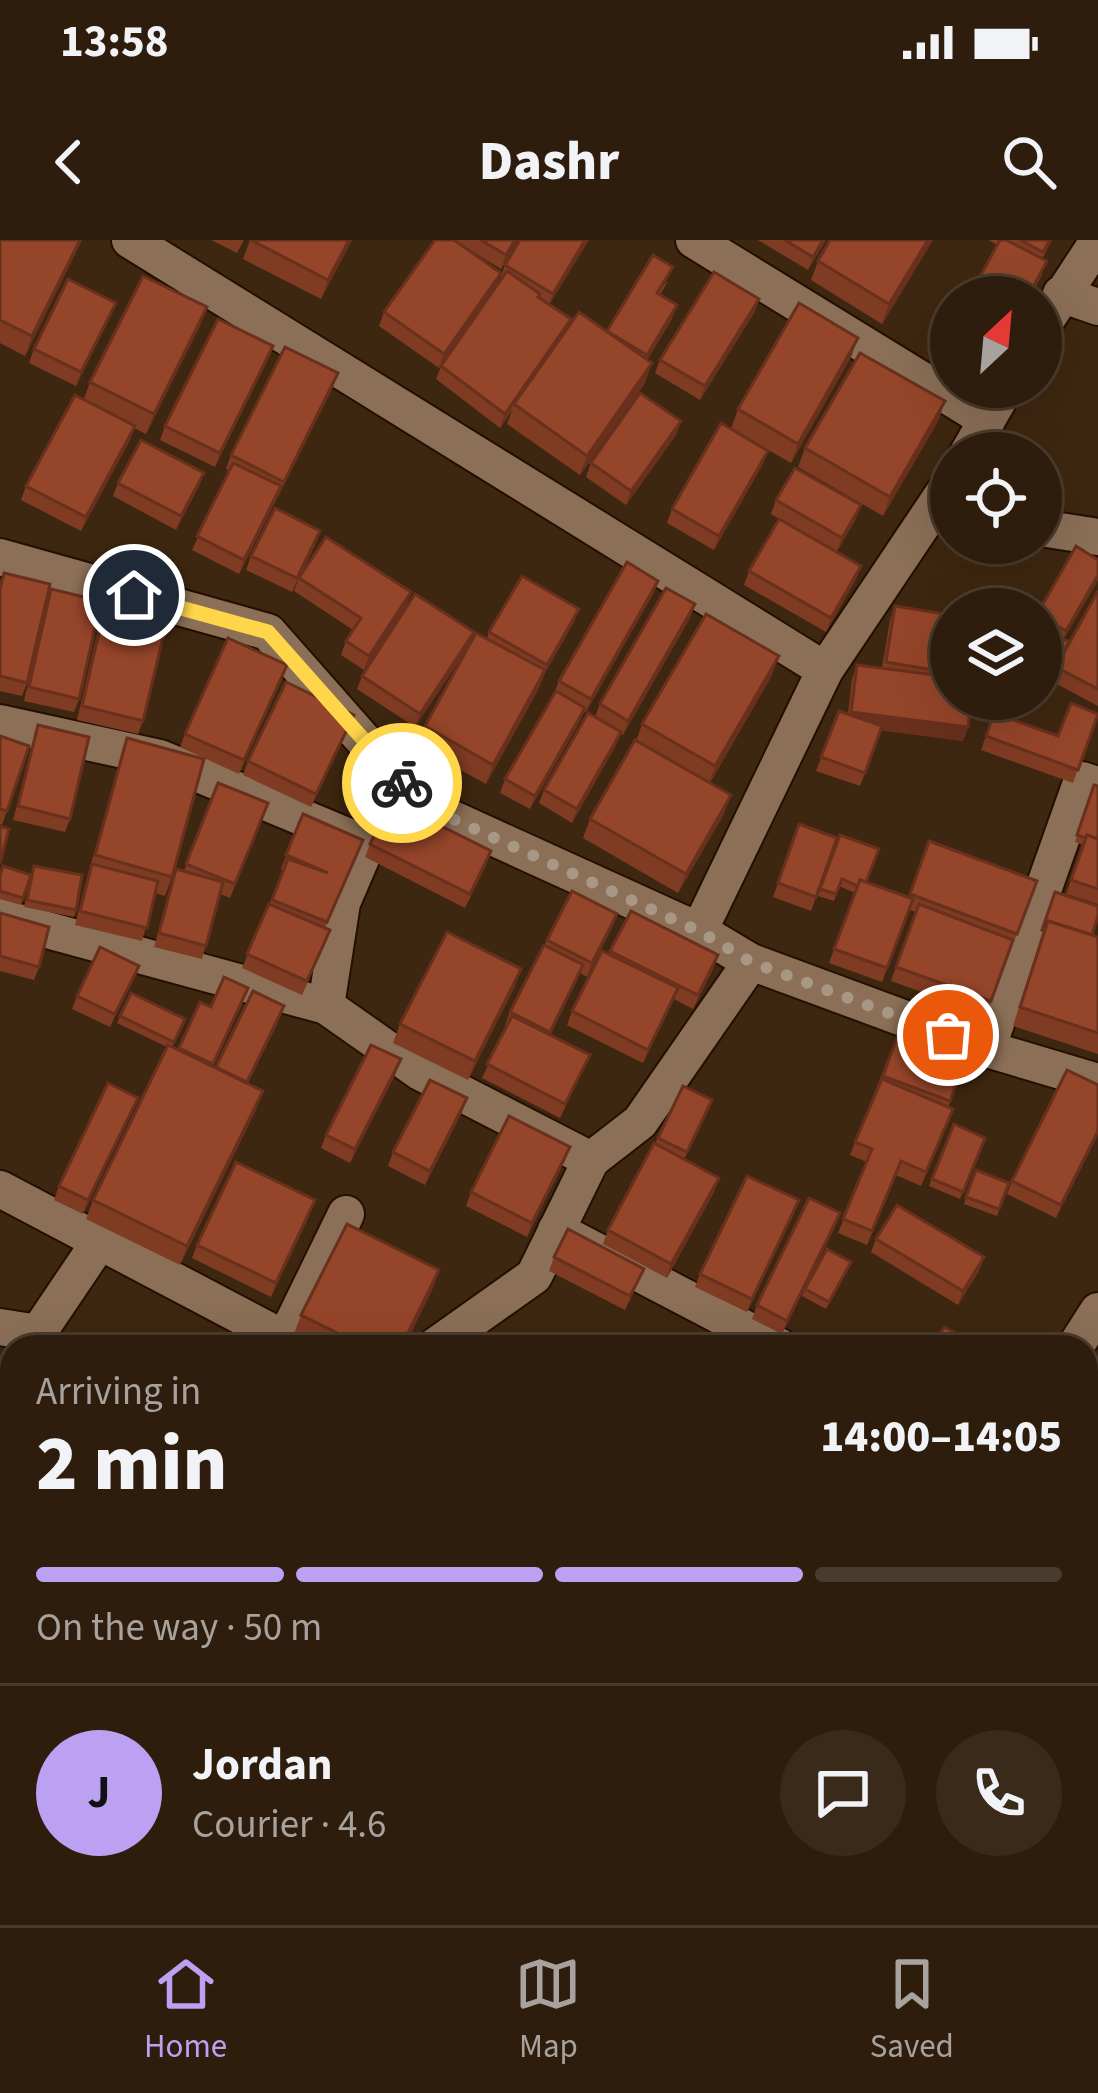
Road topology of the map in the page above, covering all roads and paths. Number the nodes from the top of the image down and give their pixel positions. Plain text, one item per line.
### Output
1 (130, 240) edge
2 (694, 240) edge
3 (1098, 241) edge
4 (1062, 293) edge
5 (1062, 294) edge
6 (1098, 307) edge
7 (994, 408) edge
8 (987, 420) junction
9 (980, 432) edge
10 (930, 523) edge
11 (1062, 531) edge
12 (1098, 537) edge
13 (0, 557) edge
14 (825, 670) junction
15 (0, 723) edge
16 (396, 777) junction
17 (1098, 785) edge
18 (366, 844) junction
19 (0, 917) edge
20 (699, 931) junction
21 (751, 962) junction
22 (326, 1006) junction
23 (988, 1049) junction
24 (1098, 1082) edge
25 (591, 1160) junction
26 (0, 1189) edge
27 (346, 1214) dead end
28 (556, 1230) junction
29 (100, 1241) junction
30 (0, 1327) edge
31 (31, 1335) edge
32 (53, 1335) edge
33 (277, 1335) edge
34 (295, 1335) edge
35 (451, 1335) edge
36 (757, 1335) edge

1 - 14 street
2 - 8 street
3 - 4 street
5 - 6 street
7 - 8 street
8 - 9 street
10 - 14 street
11 - 12 street
13 - 16 street
14 - 20 street
15 - 18 street
16 - 18 street
16 - 20 street
17 - 23 street
18 - 22 street
19 - 22 street
20 - 21 street
21 - 23 street
21 - 25 street
22 - 25 street
23 - 24 street
25 - 28 street
26 - 29 street
27 - 34 street
28 - 35 street
28 - 36 street
29 - 32 street
29 - 33 street
30 - 31 street

